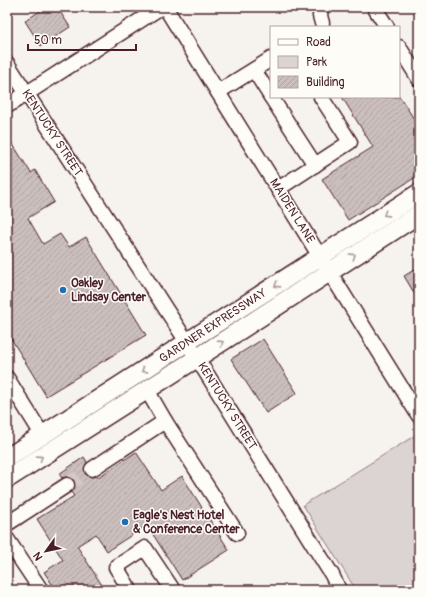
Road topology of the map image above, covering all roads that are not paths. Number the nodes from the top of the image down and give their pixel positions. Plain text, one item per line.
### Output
1 (162, 7) edge
2 (165, 7) edge
3 (321, 7) edge
4 (374, 7) edge
5 (322, 23) dead end
6 (386, 26) edge
7 (400, 49) edge
8 (270, 60) edge
9 (7, 63) edge
10 (254, 70) junction
11 (419, 79) edge
12 (218, 92) junction
13 (27, 93) junction
14 (270, 95) edge
15 (272, 98) edge
16 (322, 98) edge
17 (7, 106) edge
18 (315, 165) junction
19 (278, 189) junction
20 (419, 193) edge
21 (419, 214) edge
22 (324, 264) junction
23 (187, 342) junction
24 (197, 358) junction
25 (7, 378) edge
26 (147, 390) junction
27 (419, 416) edge
28 (165, 421) junction
29 (43, 436) junction
30 (7, 458) edge
31 (92, 469) tunnel mouth
32 (7, 478) edge
33 (67, 485) tunnel mouth
34 (7, 524) edge
35 (237, 533) dead end
36 (7, 539) edge
37 (40, 590) edge
38 (130, 590) edge
39 (173, 590) edge
40 (339, 590) edge

1 - 13 street
2 - 12 street, MAIDEN LANE
3 - 5 street
4 - 6 street
7 - 11 street
8 - 10 street
9 - 13 street, KENTUCKY STREET
10 - 12 street
10 - 14 street
12 - 19 street, MAIDEN LANE
13 - 17 street
13 - 23 street, KENTUCKY STREET
15 - 18 street
16 - 18 street
18 - 19 street
19 - 22 street, MAIDEN LANE
20 -> 22 main road, GARDNER EXPRESSWAY
22 -> 21 main road, GARDNER EXPRESSWAY
22 -> 23 main road, GARDNER EXPRESSWAY
24 -> 22 main road, GARDNER EXPRESSWAY
22 - 27 street, MAIDEN LANE
23 - 24 street, KENTUCKY STREET
23 -> 29 main road, GARDNER EXPRESSWAY
24 - 26 main road, GARDNER EXPRESSWAY
24 - 40 street, KENTUCKY STREET
25 - 29 street
26 - 28 street
32 -> 26 main road, GARDNER EXPRESSWAY
28 - 31 street
28 - 35 street
29 - 30 main road, GARDNER EXPRESSWAY
33 - 34 street
36 - 37 street
38 - 39 street

